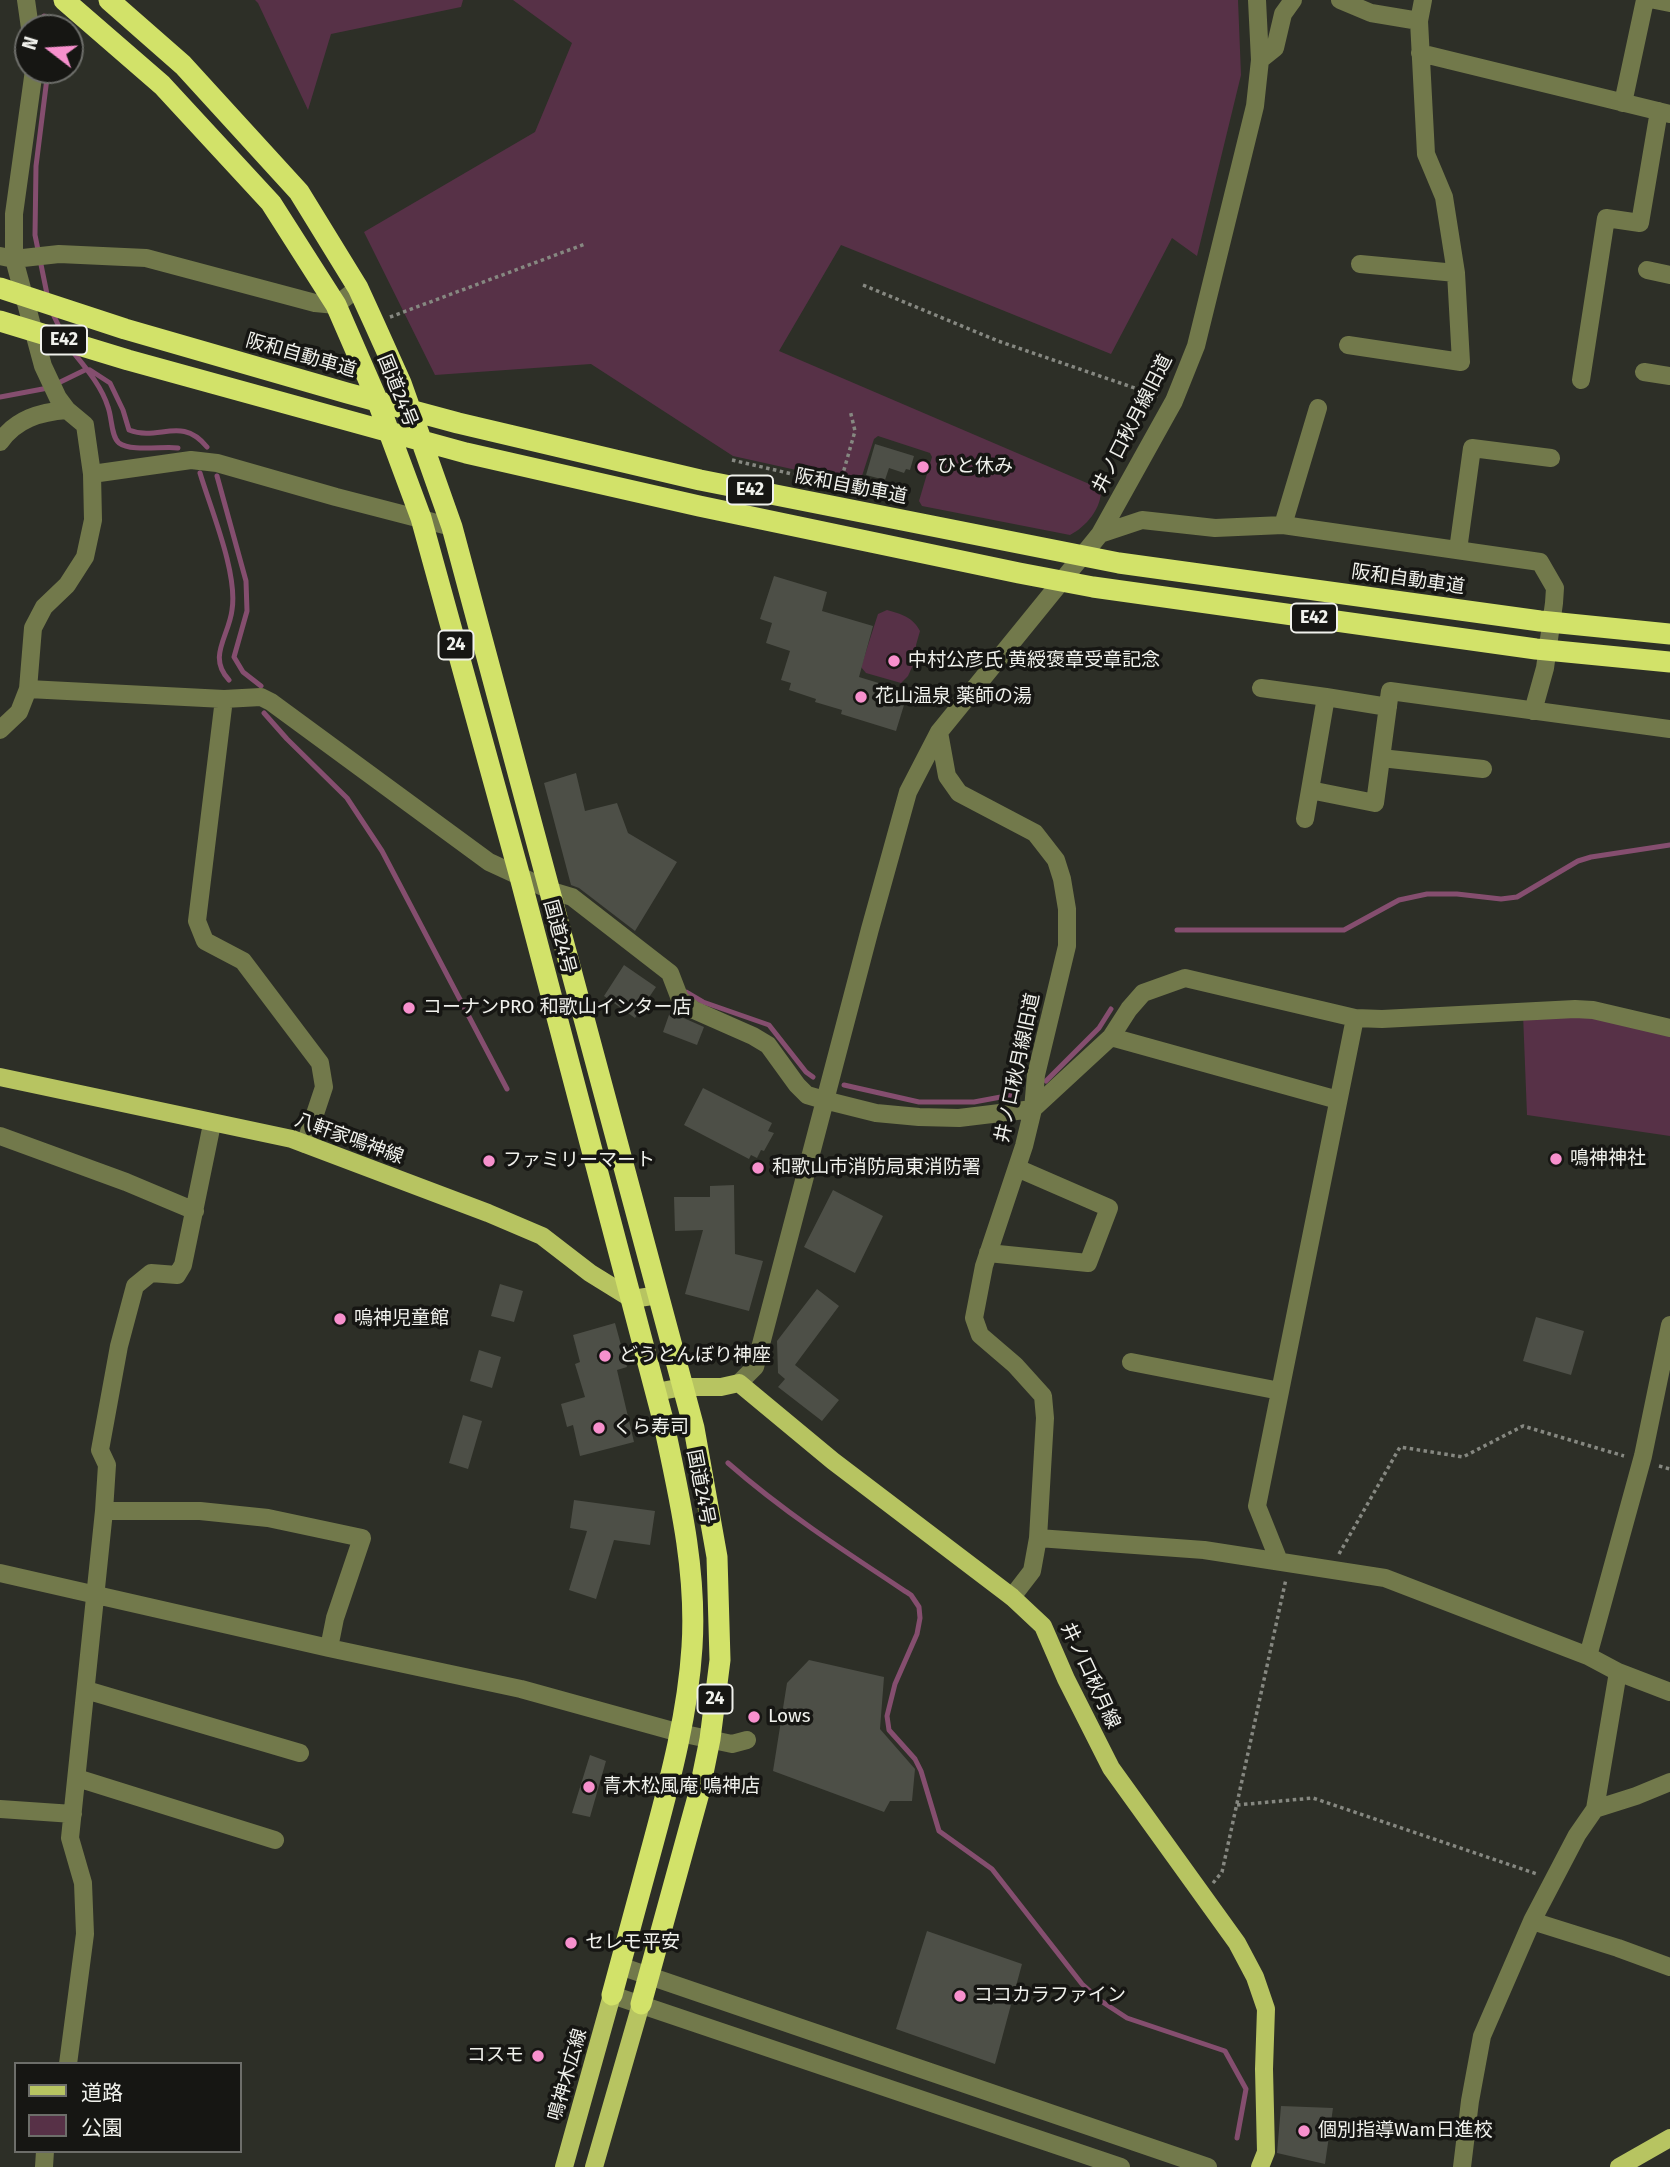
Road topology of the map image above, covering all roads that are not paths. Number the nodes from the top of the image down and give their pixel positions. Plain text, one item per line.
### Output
1 (64, 0) edge
2 (109, 0) edge
3 (1257, 0) edge
4 (1293, 0) edge
5 (1340, 0) edge
6 (1423, 0) edge
7 (1645, 0) edge
8 (1655, 0) edge
9 (1670, 3) edge
10 (1419, 20) junction
11 (1420, 53) junction
12 (1260, 60) junction
13 (32, 84) edge
14 (1623, 103) junction
15 (1664, 112) edge
16 (13, 258) edge
17 (1360, 264) dead end
18 (1647, 270) dead end
19 (1456, 273) junction
20 (1670, 275) edge
21 (0, 288) edge
22 (358, 288) junction
23 (336, 305) junction
24 (0, 321) edge
25 (1348, 345) dead end
26 (1644, 372) dead end
27 (1670, 376) edge
28 (1581, 380) dead end
29 (62, 404) junction
30 (1318, 408) dead end
31 (2, 437) edge
32 (1551, 458) dead end
33 (92, 474) junction
34 (421, 518) junction
35 (1283, 525) junction
36 (452, 527) junction
37 (1100, 534) junction
38 (1458, 550) junction
39 (1670, 634) edge
40 (1670, 662) edge
41 (1261, 688) dead end
42 (28, 689) junction
43 (1326, 697) junction
44 (224, 699) junction
45 (1388, 707) junction
46 (1533, 711) junction
47 (1670, 729) edge
48 (0, 730) edge
49 (939, 732) junction
50 (1381, 758) junction
51 (1483, 769) dead end
52 (1310, 790) junction
53 (1305, 820) dead end
54 (520, 877) junction
55 (552, 891) junction
56 (1355, 1018) junction
57 (1670, 1028) edge
58 (1111, 1037) junction
59 (0, 1077) edge
60 (824, 1100) junction
61 (1338, 1100) junction
62 (1033, 1109) junction
63 (212, 1124) junction
64 (0, 1136) edge
65 (305, 1144) junction
66 (1017, 1168) junction
67 (195, 1211) junction
68 (988, 1253) junction
69 (659, 1295) junction
70 (632, 1299) junction
71 (1670, 1325) edge
72 (1131, 1363) dead end
73 (739, 1383) junction
74 (684, 1387) junction
75 (1280, 1391) junction
76 (656, 1392) junction
77 (104, 1511) junction
78 (1038, 1538) junction
79 (1279, 1561) junction
80 (0, 1573) edge
81 (97, 1596) junction
82 (1012, 1597) junction
83 (328, 1648) junction
84 (1588, 1656) junction
85 (1618, 1672) junction
86 (86, 1690) junction
87 (1670, 1692) edge
88 (680, 1733) junction
89 (710, 1739) junction
90 (747, 1740) dead end
91 (300, 1753) dead end
92 (77, 1778) junction
93 (1670, 1782) edge
94 (0, 1809) edge
95 (1595, 1809) junction
96 (73, 1814) junction
97 (275, 1840) dead end
98 (1532, 1921) junction
99 (620, 1966) junction
100 (1670, 1967) edge
101 (649, 1975) junction
102 (612, 1995) junction
103 (641, 2004) junction
104 (68, 2062) edge
105 (1670, 2138) edge
106 (564, 2167) edge
107 (594, 2167) edge
108 (1121, 2167) edge
109 (1208, 2167) edge
110 (1260, 2167) edge
111 (1462, 2167) edge
112 (1619, 2167) edge

1 - 23 highway, 国道24号 / 24
2 - 22 highway, 国道24号 / 24
3 - 12 street, 井ノ口秋月線旧道
4 - 12 street
5 - 10 street
6 - 10 street
7 - 14 street
8 - 9 street
10 - 11 street
11 - 14 street
11 - 19 street
12 - 37 street, 井ノ口秋月線旧道
13 - 16 street
14 - 15 street
15 - 28 street
16 - 23 street
16 - 29 street
17 - 19 street
18 - 20 street
19 - 25 street
21 - 39 highway, 阪和自動車道 / E42
22 - 23 street
22 - 36 highway, 国道24号 / 24
23 - 34 highway, 国道24号 / 24
24 - 40 highway, E42
26 - 27 street
29 - 31 street
29 - 33 street
30 - 35 street
32 - 38 street
33 - 34 street
33 - 42 street
34 - 36 street
34 - 54 highway, 国道24号 / 24
35 - 37 street
35 - 38 street
36 - 55 highway, 国道24号 / 24
37 - 49 street, 井ノ口秋月線旧道
38 - 46 street
41 - 43 street
42 - 44 street
42 - 48 street
43 - 45 street
43 - 52 street
44 - 54 street
44 - 65 street
45 - 46 street
45 - 50 street
46 - 47 street
49 - 60 street, 井ノ口秋月線旧道
49 - 62 street, 井ノ口秋月線旧道
50 - 51 street
50 - 52 street
52 - 53 street
54 - 55 street
54 - 70 highway, 国道24号 / 24
55 - 60 street
55 - 69 highway, 国道24号 / 24
56 - 57 street
56 - 58 street
56 - 61 street
58 - 61 street
58 - 62 street
59 - 63 main road, 八軒家鳴神線
60 - 62 street
60 - 73 street, 井ノ口秋月線旧道
61 - 75 street
62 - 66 street, 井ノ口秋月線旧道
63 - 65 main road, 八軒家鳴神線
63 - 67 street
64 - 67 street
65 - 70 main road, 八軒家鳴神線
66 - 68 street, 井ノ口秋月線旧道
66 - 68 street
67 - 77 street
68 - 78 street, 井ノ口秋月線旧道
69 - 70 main road
69 - 74 highway, 国道24号 / 24
70 - 76 highway, 国道24号 / 24
71 - 84 street
72 - 75 street
73 - 74 main road
73 - 82 main road, 井ノ口秋月線
74 - 76 main road
74 - 89 highway, 国道24号 / 24
75 - 79 street
76 - 88 highway, 国道24号 / 24
77 - 81 street
77 - 83 street
78 - 79 street
78 - 82 street, 井ノ口秋月線旧道
79 - 84 street
80 - 81 street
81 - 83 street
81 - 86 street
82 - 110 main road, 井ノ口秋月線
83 - 88 street
84 - 85 street
85 - 87 street
85 - 95 street
86 - 91 street
86 - 92 street
88 - 89 street
88 - 99 highway, 国道24号 / 24
89 - 90 street
89 - 101 highway, 国道24号 / 24
92 - 96 street
92 - 97 street
93 - 95 street
94 - 96 street
95 - 98 street
96 - 104 street
98 - 100 street
98 - 111 street
99 - 101 street
99 - 102 highway, 国道24号 / 24
101 - 103 highway, 国道24号 / 24
101 - 109 street
102 - 103 street
102 - 106 main road, 鳴神木広線
103 - 107 main road
103 - 108 street
105 - 112 main road

